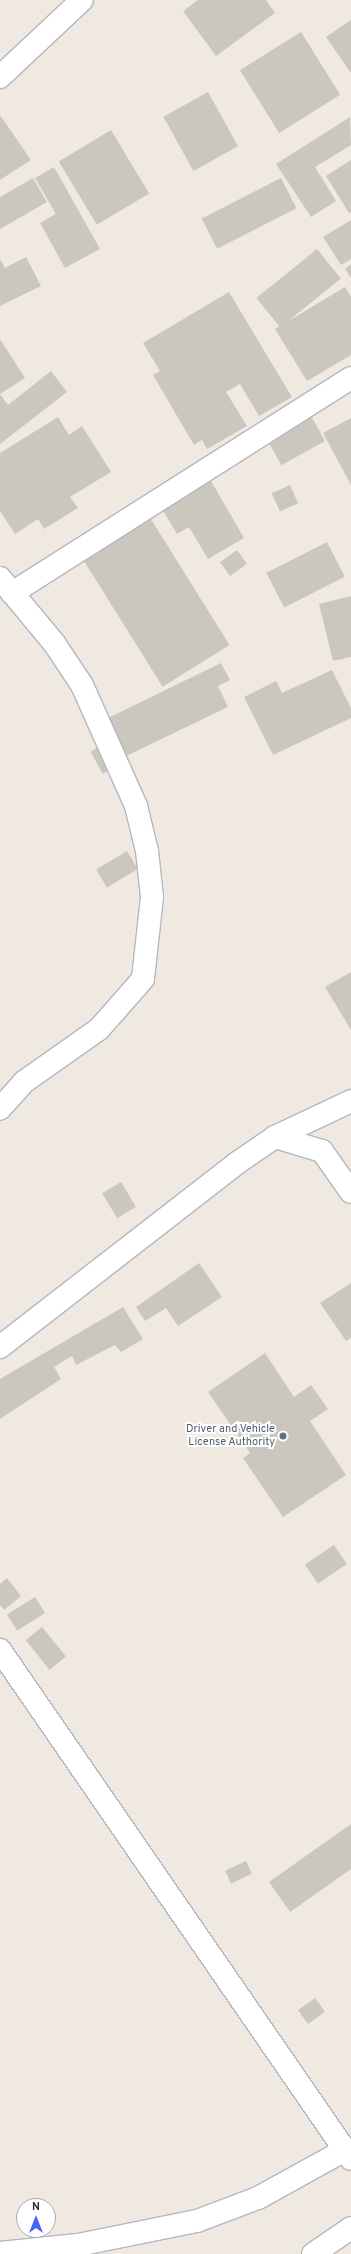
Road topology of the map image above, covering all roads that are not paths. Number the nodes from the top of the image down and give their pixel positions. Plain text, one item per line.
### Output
1 (82, 0) edge
2 (0, 77) edge
3 (351, 378) edge
4 (6, 585) edge
5 (351, 1100) edge
6 (0, 1110) edge
7 (275, 1137) junction
8 (351, 1192) edge
9 (0, 1347) edge
10 (0, 1650) edge
11 (348, 2154) edge
12 (351, 2228) edge
13 (0, 2253) edge
14 (313, 2254) edge

1 - 2 street
3 - 4 street
4 - 6 street
5 - 7 street
7 - 8 street
7 - 9 street
10 - 11 street
11 - 13 street
12 - 14 street

